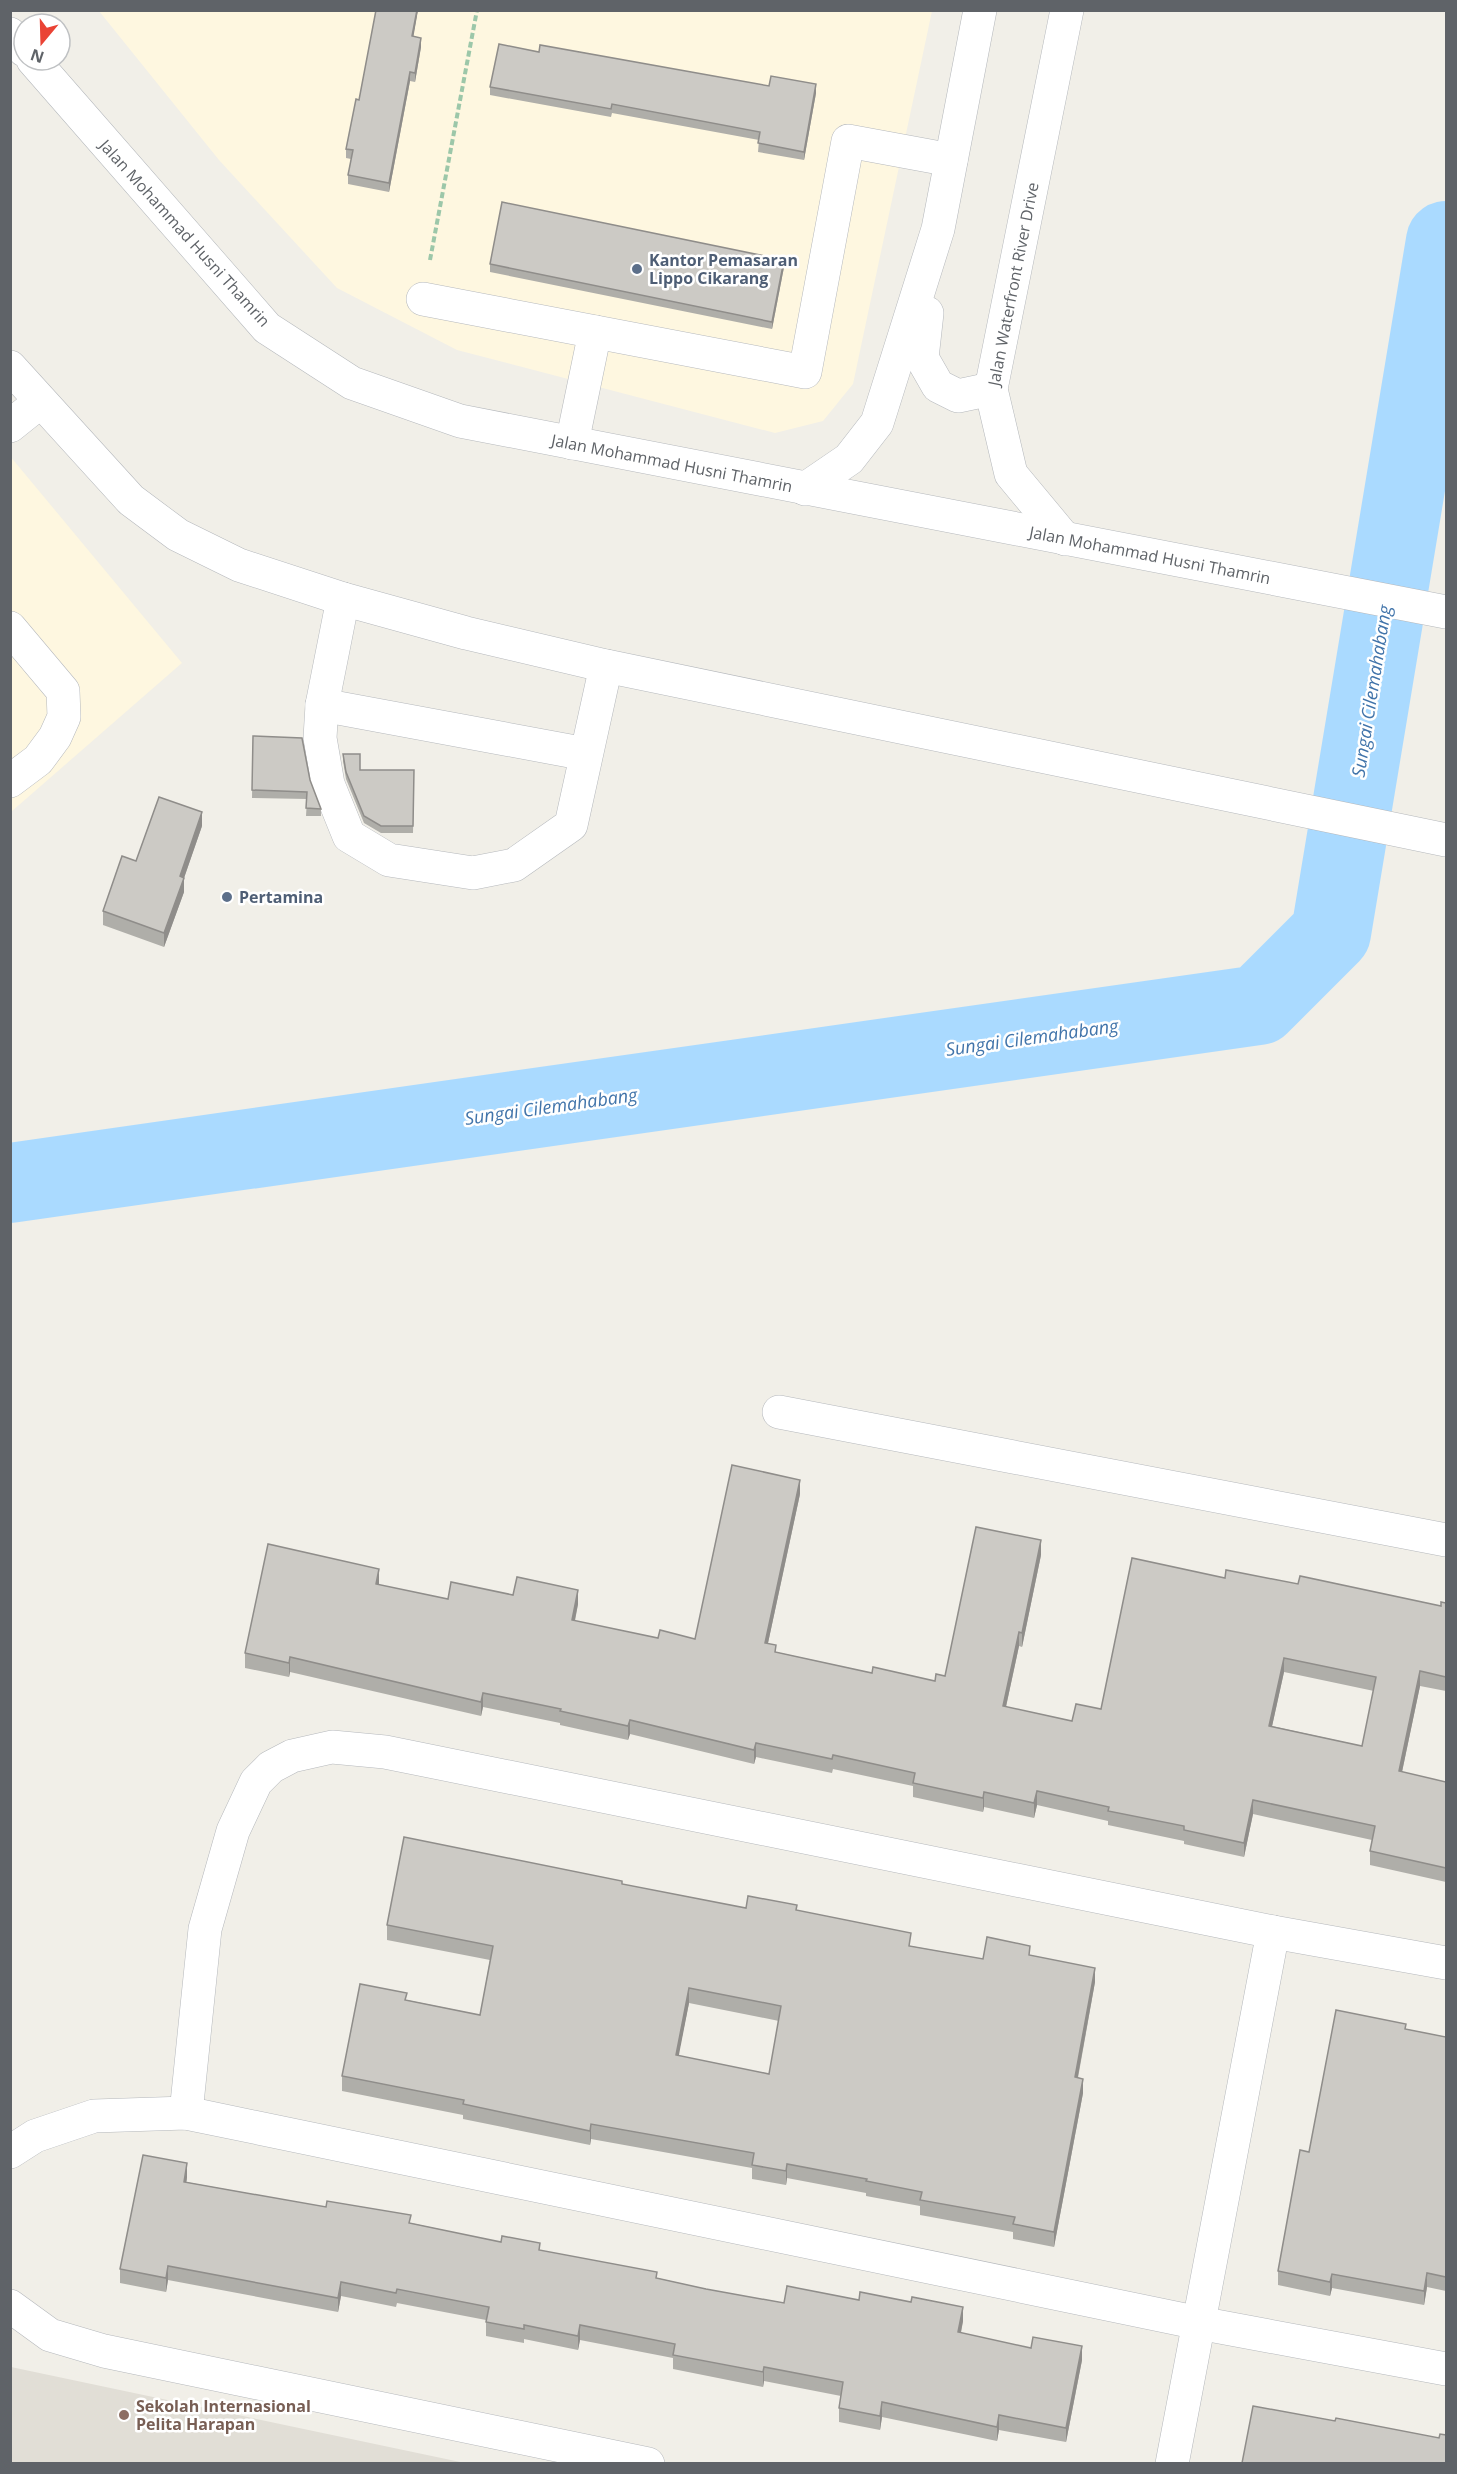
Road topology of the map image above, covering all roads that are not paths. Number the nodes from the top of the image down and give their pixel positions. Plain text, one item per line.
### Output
1 (980, 10) edge
2 (1067, 10) edge
3 (44, 72) edge
4 (951, 160) junction
5 (938, 229) junction
6 (423, 299) road end
7 (595, 332) junction
8 (10, 367) edge
9 (991, 389) junction
10 (40, 402) junction
11 (10, 426) edge
12 (572, 444) junction
13 (805, 489) junction
14 (1065, 539) junction
15 (343, 599) junction
16 (1446, 612) edge
17 (10, 628) edge
18 (606, 666) junction
19 (322, 705) junction
20 (586, 753) junction
21 (10, 781) edge
22 (1434, 838) edge
23 (779, 1412) dead end
24 (1446, 1540) edge
25 (1274, 1932) junction
26 (1446, 1963) edge
27 (186, 2113) junction
28 (10, 2152) edge
29 (10, 2306) edge
30 (1199, 2323) junction
31 (1446, 2369) edge
32 (648, 2463) edge
33 (1172, 2463) edge

1 - 4 street
2 - 9 street, Jalan Waterfront River Drive
3 - 12 street, Jalan Mohammad Husni Thamrin
4 - 5 street
4 - 7 street
5 - 9 street
5 - 13 street
6 - 7 street
7 - 12 street
8 - 10 street
9 - 14 street, Jalan Waterfront River Drive
10 - 11 street
10 - 15 street
12 - 13 street, Jalan Mohammad Husni Thamrin
13 - 14 street, Jalan Mohammad Husni Thamrin
14 - 16 street, Jalan Mohammad Husni Thamrin
15 - 18 street
15 - 19 street
17 - 21 street
18 - 20 street
18 - 22 street
19 - 20 street
19 - 20 street
23 - 24 street
25 - 26 street
25 - 27 street
25 - 30 street
27 - 28 street
27 - 30 street
29 - 32 street
30 - 31 street
30 - 33 street

